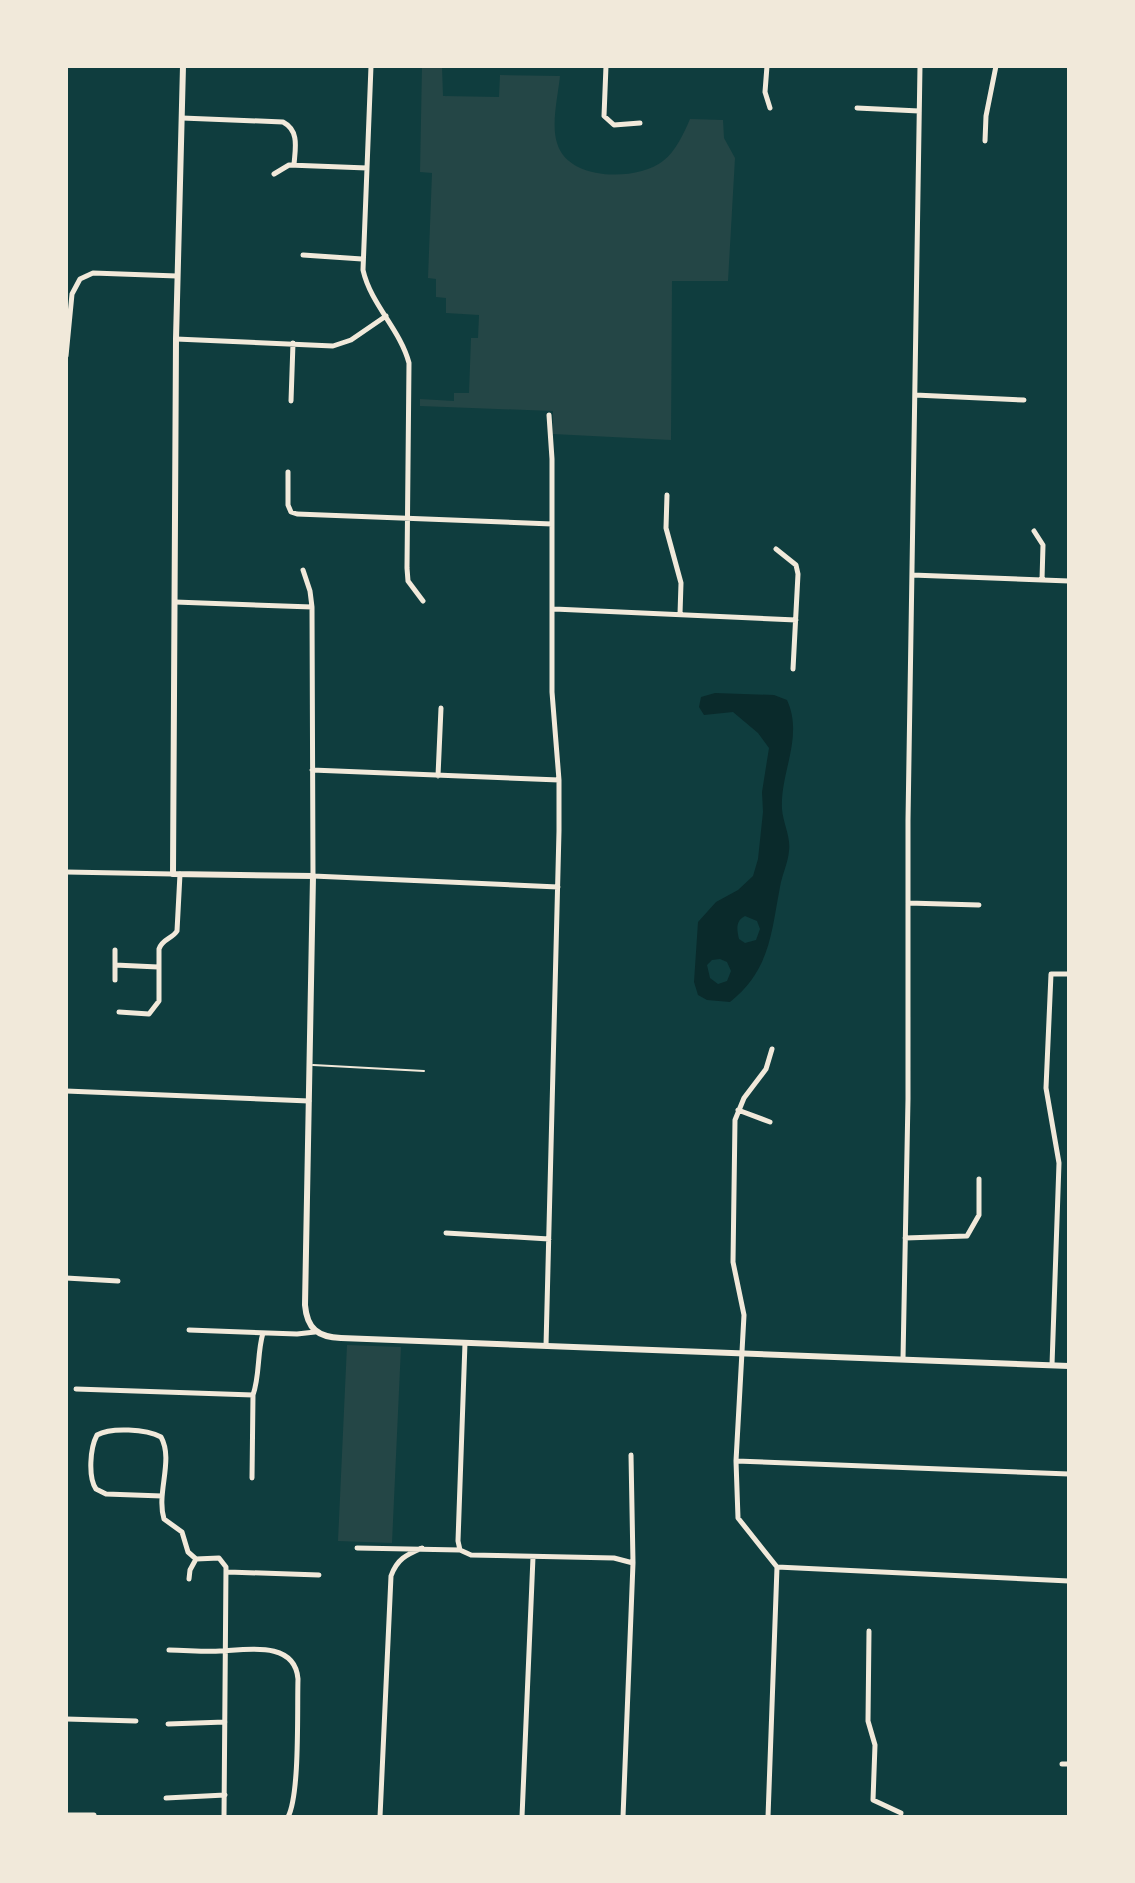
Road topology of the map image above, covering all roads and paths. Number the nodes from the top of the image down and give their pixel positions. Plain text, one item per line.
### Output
1 (183, 66) edge
2 (371, 66) edge
3 (606, 66) edge
4 (767, 66) edge
5 (920, 66) edge
6 (996, 66) edge
7 (770, 108) dead end
8 (857, 108) dead end
9 (919, 111) junction
10 (182, 118) junction
11 (640, 123) dead end
12 (985, 141) dead end
13 (294, 165) junction
14 (367, 168) junction
15 (274, 174) dead end
16 (303, 255) dead end
17 (362, 259) junction
18 (177, 276) junction
19 (386, 316) junction
20 (176, 339) junction
21 (293, 343) junction
22 (66, 356) edge
23 (915, 395) junction
24 (1024, 400) dead end
25 (291, 401) dead end
26 (549, 415) dead end
27 (288, 472) dead end
28 (667, 495) dead end
29 (408, 519) junction
30 (552, 524) junction
31 (1034, 531) dead end
32 (776, 549) dead end
33 (303, 570) dead end
34 (912, 575) junction
35 (1042, 580) junction
36 (1069, 581) edge
37 (423, 601) dead end
38 (175, 602) junction
39 (312, 607) junction
40 (554, 609) junction
41 (680, 614) junction
42 (796, 620) junction
43 (793, 669) dead end
44 (441, 708) dead end
45 (312, 770) junction
46 (438, 776) junction
47 (559, 780) junction
48 (66, 872) edge
49 (176, 874) junction
50 (313, 876) junction
51 (558, 887) junction
52 (908, 903) junction
53 (979, 905) dead end
54 (115, 950) dead end
55 (115, 965) junction
56 (158, 967) junction
57 (1069, 974) edge
58 (115, 980) dead end
59 (119, 1012) dead end
60 (772, 1049) dead end
61 (310, 1065) junction
62 (424, 1071) dead end
63 (66, 1091) edge
64 (309, 1101) junction
65 (738, 1110) junction
66 (770, 1122) dead end
67 (979, 1179) dead end
68 (446, 1233) dead end
69 (905, 1238) junction
70 (549, 1239) junction
71 (66, 1278) edge
72 (118, 1281) dead end
73 (189, 1330) dead end
74 (315, 1332) junction
75 (263, 1333) junction
76 (465, 1343) junction
77 (546, 1346) junction
78 (740, 1353) junction
79 (903, 1359) junction
80 (1052, 1365) junction
81 (1069, 1366) edge
82 (76, 1389) dead end
83 (253, 1395) junction
84 (631, 1455) dead end
85 (736, 1461) junction
86 (1069, 1474) edge
87 (252, 1478) dead end
88 (162, 1496) junction
89 (357, 1548) dead end
90 (422, 1548) junction
91 (460, 1550) junction
92 (533, 1557) junction
93 (196, 1559) junction
94 (633, 1563) junction
95 (777, 1567) junction
96 (227, 1572) junction
97 (319, 1575) dead end
98 (189, 1579) dead end
99 (1069, 1581) edge
100 (869, 1631) dead end
101 (169, 1650) dead end
102 (225, 1651) junction
103 (66, 1719) edge
104 (136, 1721) dead end
105 (225, 1722) junction
106 (168, 1724) dead end
107 (225, 1795) junction
108 (166, 1798) dead end
109 (66, 1815) edge
110 (94, 1815) edge
111 (224, 1817) edge
112 (288, 1817) edge
113 (380, 1817) edge
114 (522, 1817) edge
115 (623, 1817) edge
116 (768, 1817) edge
117 (900, 1817) edge

1 - 10 street
2 - 14 street
3 - 11 street
4 - 7 street
5 - 9 street
6 - 12 street
8 - 9 street
9 - 23 street
10 - 13 street
10 - 18 street
13 - 14 street
13 - 15 street
14 - 17 street
16 - 17 street
17 - 19 street
18 - 20 street
18 - 22 street
19 - 21 street
19 - 29 street
20 - 21 street
20 - 38 street
21 - 25 street
23 - 24 street
23 - 34 street
26 - 30 street
27 - 29 street
28 - 41 street
29 - 30 street
29 - 37 street
30 - 40 street
31 - 35 street
32 - 42 street
33 - 39 street
34 - 35 street
34 - 52 street
35 - 36 street
38 - 39 street
38 - 49 street
39 - 45 street
40 - 41 street
40 - 47 street
41 - 42 street
42 - 43 street
44 - 46 street
45 - 46 street
45 - 50 street
46 - 47 street
47 - 51 street
48 - 49 street
49 - 50 street
49 - 56 street
50 - 51 street
50 - 61 street
51 - 70 street
52 - 53 street
52 - 69 street
54 - 55 street
55 - 56 street
55 - 58 street
56 - 59 street
57 - 80 street
60 - 65 street
61 - 62 lane
61 - 64 street
63 - 64 street
64 - 74 street
65 - 66 street
65 - 78 street
67 - 69 street
68 - 70 street
69 - 79 street
70 - 77 street
71 - 72 street
73 - 75 street
74 - 75 street
74 - 76 street
75 - 83 street
76 - 77 street
76 - 91 street
77 - 78 street
78 - 79 street
78 - 85 street
79 - 80 street
80 - 81 street
82 - 83 street
83 - 87 street
84 - 94 street
85 - 86 street
85 - 95 street
88 - 88 street
88 - 93 street
89 - 90 street
90 - 91 street
90 - 113 street
91 - 92 street
92 - 94 street
92 - 114 street
93 - 96 street
93 - 98 street
94 - 115 street
95 - 99 street
95 - 116 street
96 - 97 street
96 - 102 street
100 - 117 street
101 - 102 street
102 - 105 street
102 - 112 street
103 - 104 street
105 - 106 street
105 - 107 street
107 - 108 street
107 - 111 street
109 - 110 street

